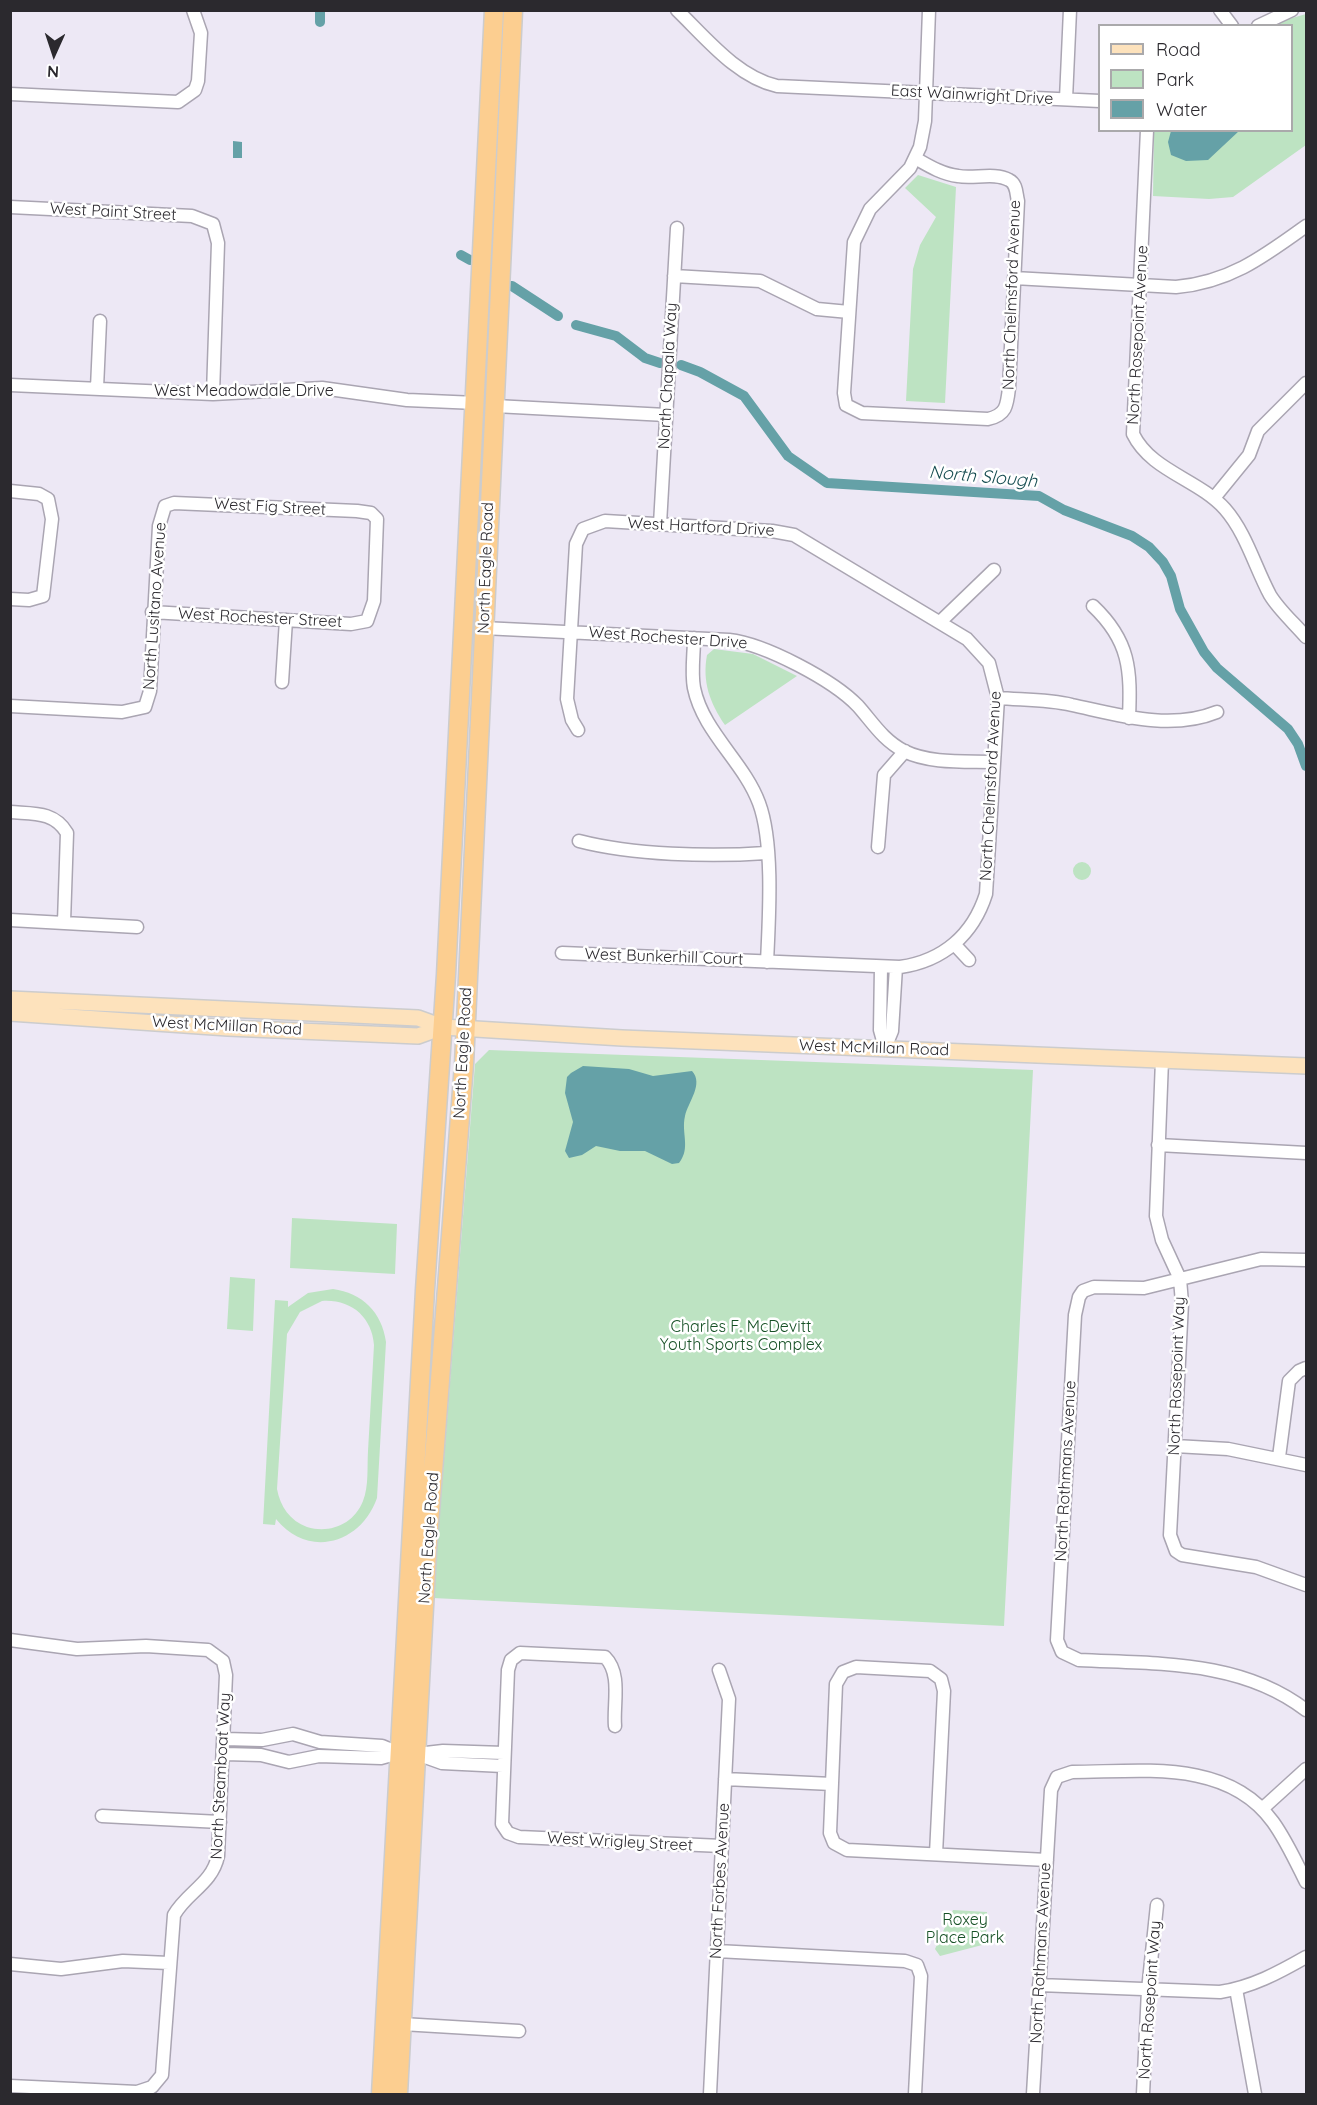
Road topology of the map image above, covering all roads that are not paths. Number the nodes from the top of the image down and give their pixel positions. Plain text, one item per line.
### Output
1 (193, 10) edge
2 (494, 10) edge
3 (513, 10) edge
4 (677, 10) edge
5 (929, 10) edge
6 (1070, 10) edge
7 (1220, 10) edge
8 (1292, 10) edge
9 (1230, 24) edge
10 (1262, 24) edge
11 (926, 93) junction
12 (10, 94) edge
13 (1066, 99) junction
14 (1098, 101) edge
15 (1147, 132) edge
16 (915, 158) junction
17 (10, 207) edge
18 (1306, 226) edge
19 (677, 228) dead end
20 (674, 276) junction
21 (1014, 278) junction
22 (1141, 285) junction
23 (849, 312) junction
24 (100, 321) dead end
25 (478, 369) junction
26 (10, 385) edge
27 (1306, 385) edge
28 (97, 388) junction
29 (213, 394) junction
30 (476, 403) junction
31 (495, 406) junction
32 (666, 415) junction
33 (493, 442) junction
34 (10, 491) edge
35 (1214, 498) junction
36 (165, 506) joint
37 (660, 524) junction
38 (994, 570) dead end
39 (10, 599) edge
40 (1094, 606) dead end
41 (152, 612) junction
42 (286, 620) junction
43 (367, 621) joint
44 (940, 622) junction
45 (483, 627) junction
46 (571, 631) junction
47 (1306, 637) edge
48 (694, 638) junction
49 (282, 682) dead end
50 (998, 698) junction
51 (10, 706) edge
52 (1217, 712) dead end
53 (1129, 718) junction
54 (578, 730) dead end
55 (905, 751) junction
56 (994, 762) junction
57 (10, 812) edge
58 (579, 841) dead end
59 (878, 847) dead end
60 (766, 854) junction
61 (10, 920) edge
62 (64, 922) junction
63 (137, 927) dead end
64 (955, 945) junction
65 (562, 953) dead end
66 (969, 960) dead end
67 (767, 962) junction
68 (881, 967) junction
69 (896, 967) junction
70 (10, 999) edge
71 (10, 1005) edge
72 (10, 1013) edge
73 (61, 1016) junction
74 (442, 1027) junction
75 (465, 1028) junction
76 (885, 1048) junction
77 (1162, 1060) junction
78 (1306, 1066) edge
79 (1158, 1145) junction
80 (1306, 1153) edge
81 (1306, 1260) edge
82 (1180, 1279) junction
83 (1306, 1368) edge
84 (1176, 1446) junction
85 (1279, 1457) junction
86 (1306, 1465) edge
87 (1306, 1585) edge
88 (10, 1640) edge
89 (719, 1670) dead end
90 (1306, 1710) edge
91 (615, 1726) dead end
92 (225, 1739) junction
93 (504, 1753) junction
94 (225, 1754) junction
95 (408, 1754) junction
96 (503, 1766) junction
97 (1306, 1769) edge
98 (725, 1779) junction
99 (832, 1784) junction
100 (1262, 1809) junction
101 (102, 1816) dead end
102 (220, 1822) junction
103 (722, 1846) junction
104 (936, 1854) junction
105 (1047, 1860) junction
106 (1306, 1882) edge
107 (1157, 1905) dead end
108 (717, 1951) junction
109 (1306, 1957) edge
110 (169, 1963) junction
111 (10, 1964) edge
112 (1040, 1985) junction
113 (1236, 1989) junction
114 (1148, 1990) junction
115 (402, 2024) junction
116 (519, 2031) dead end
117 (10, 2086) edge
118 (58, 2091) edge
119 (381, 2094) edge
120 (398, 2094) edge
121 (710, 2094) edge
122 (915, 2094) edge
123 (1033, 2094) edge
124 (1143, 2094) edge
125 (1255, 2094) edge

1 - 12 street
2 - 25 highway, North Eagle Road
3 - 31 highway, North Eagle Road
4 - 11 street, East Wainwright Drive
5 - 11 street
6 - 13 street
7 - 9 street
8 - 10 street
11 - 13 street, East Wainwright Drive
11 - 16 street
13 - 14 street, East Wainwright Drive
15 - 22 street, North Rosepoint Avenue
16 - 21 street, North Chelmsford Avenue
16 - 23 street
17 - 29 street, West Paint Street
18 - 22 street
19 - 20 street, North Chapala Way
20 - 23 street
20 - 32 street, North Chapala Way
21 - 22 street
21 - 23 street, North Chelmsford Avenue
22 - 35 street, North Rosepoint Avenue
24 - 28 street
25 - 30 highway, North Eagle Road
25 - 31 highway
26 - 28 street, West Meadowdale Drive
27 - 35 street
28 - 29 street, West Meadowdale Drive
29 - 30 street, West Meadowdale Drive
30 - 33 highway
30 - 74 highway, North Eagle Road
31 - 32 street
31 - 33 highway, North Eagle Road
32 - 37 street, North Chapala Way
33 - 45 highway, North Eagle Road
34 - 39 street
35 - 47 street, North Rosepoint Avenue
36 - 41 street, North Lusitano Avenue
36 - 43 street, West Fig Street
37 - 44 street, West Hartford Drive
37 - 46 street, West Hartford Drive
38 - 44 street
40 - 53 street
41 - 42 street, West Rochester Street
41 - 51 street, North Lusitano Avenue
42 - 43 street, West Rochester Street
42 - 49 street
44 - 50 street, North Chelmsford Avenue
45 - 46 street, West Rochester Drive
45 - 75 highway, North Eagle Road
46 - 48 street, West Rochester Drive
46 - 54 street
48 - 55 street, West Rochester Drive
48 - 60 street
50 - 53 street
50 - 56 street, North Chelmsford Avenue
52 - 53 street
55 - 56 street, West Rochester Drive
55 - 59 street
56 - 64 street, North Chelmsford Avenue
57 - 62 street
58 - 60 street
60 - 67 street
61 - 62 street
62 - 63 street
64 - 66 street
64 - 69 street, West Bunkerhill Court
65 - 67 street, West Bunkerhill Court
67 - 68 street, West Bunkerhill Court
68 - 69 street, West Bunkerhill Court
68 - 76 street
69 - 76 street
70 - 74 main road, West McMillan Road
71 - 73 main road
72 - 73 main road, West McMillan Road
73 - 74 main road, West McMillan Road
74 - 75 main road, West McMillan Road
74 - 95 highway, North Eagle Road
75 - 76 main road, West McMillan Road
75 - 95 highway, North Eagle Road
76 - 77 main road, West McMillan Road
77 - 78 main road, West McMillan Road
77 - 79 street, North Rosepoint Way
79 - 80 street
79 - 82 street, North Rosepoint Way
81 - 82 street
82 - 84 street, North Rosepoint Way
82 - 90 street, North Rothmans Avenue
83 - 85 street
84 - 85 street
84 - 87 street, North Rosepoint Way
85 - 86 street
88 - 92 street, North Steamboat Way
89 - 98 street, North Forbes Avenue
91 - 93 street
92 - 94 street, North Steamboat Way
92 - 95 street
93 - 95 street
93 - 96 street
94 - 95 street
94 - 102 street, North Steamboat Way
95 - 96 street
95 - 115 highway, North Eagle Road
95 - 119 highway, North Eagle Road
96 - 103 street, West Wrigley Street
97 - 100 street
98 - 99 street
98 - 103 street, North Forbes Avenue
99 - 104 street
99 - 104 street
100 - 105 street, North Rothmans Avenue
100 - 106 street
101 - 102 street
102 - 110 street, North Steamboat Way
103 - 108 street, North Forbes Avenue
104 - 105 street
105 - 112 street, North Rothmans Avenue
107 - 114 street, North Rosepoint Way
108 - 121 street, North Forbes Avenue
108 - 122 street
109 - 113 street
110 - 111 street
110 - 118 street, North Steamboat Way
112 - 114 street
112 - 123 street, North Rothmans Avenue
113 - 114 street
113 - 125 street
114 - 124 street, North Rosepoint Way
115 - 116 street
115 - 120 highway, North Eagle Road
117 - 118 street

